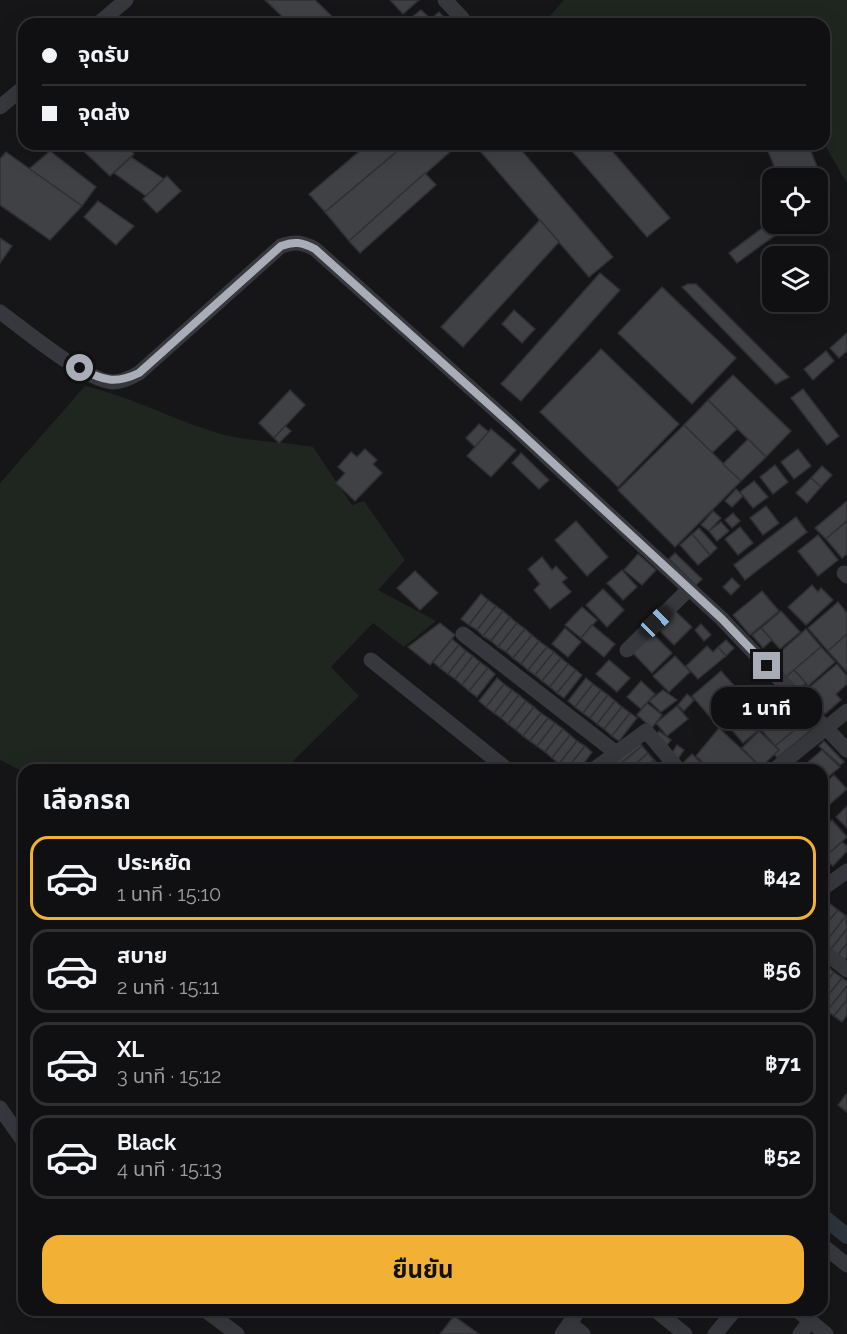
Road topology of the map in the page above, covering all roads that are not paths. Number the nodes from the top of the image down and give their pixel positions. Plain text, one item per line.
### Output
1 (126, 0) edge
2 (445, 0) edge
3 (105, 18) edge
4 (462, 18) dead end
5 (18, 92) edge
6 (0, 107) edge
7 (0, 312) edge
8 (689, 589) junction
9 (463, 634) dead end
10 (627, 650) dead end
11 (371, 660) dead end
12 (847, 711) edge
13 (827, 728) junction
14 (847, 750) edge
15 (615, 752) junction
16 (501, 764) edge
17 (600, 764) edge
18 (674, 764) edge
19 (782, 764) edge
20 (847, 871) edge
21 (828, 885) edge
22 (828, 955) edge
23 (847, 970) edge
24 (0, 1108) edge
25 (18, 1134) edge
26 (828, 1250) edge
27 (847, 1265) edge
28 (213, 1316) edge
29 (575, 1316) edge
30 (662, 1316) edge
31 (730, 1316) edge
32 (804, 1316) edge
33 (810, 1321) junction
34 (566, 1329) edge
35 (237, 1334) edge
36 (583, 1334) edge
37 (685, 1334) edge
38 (715, 1334) edge
39 (800, 1334) edge
40 (826, 1334) edge

1 - 3 street
2 - 4 street
5 - 6 street
7 - 8 street
8 - 10 street
8 - 13 street
9 - 15 street
11 - 16 street
12 - 13 street
13 - 14 street
13 - 19 street
15 - 17 street
15 - 18 street
20 - 21 street
22 - 23 street
24 - 25 street
26 - 27 street
28 - 35 street
29 - 34 street
30 - 37 street
31 - 38 street
32 - 33 street
33 - 39 street
33 - 40 street
34 - 36 street

